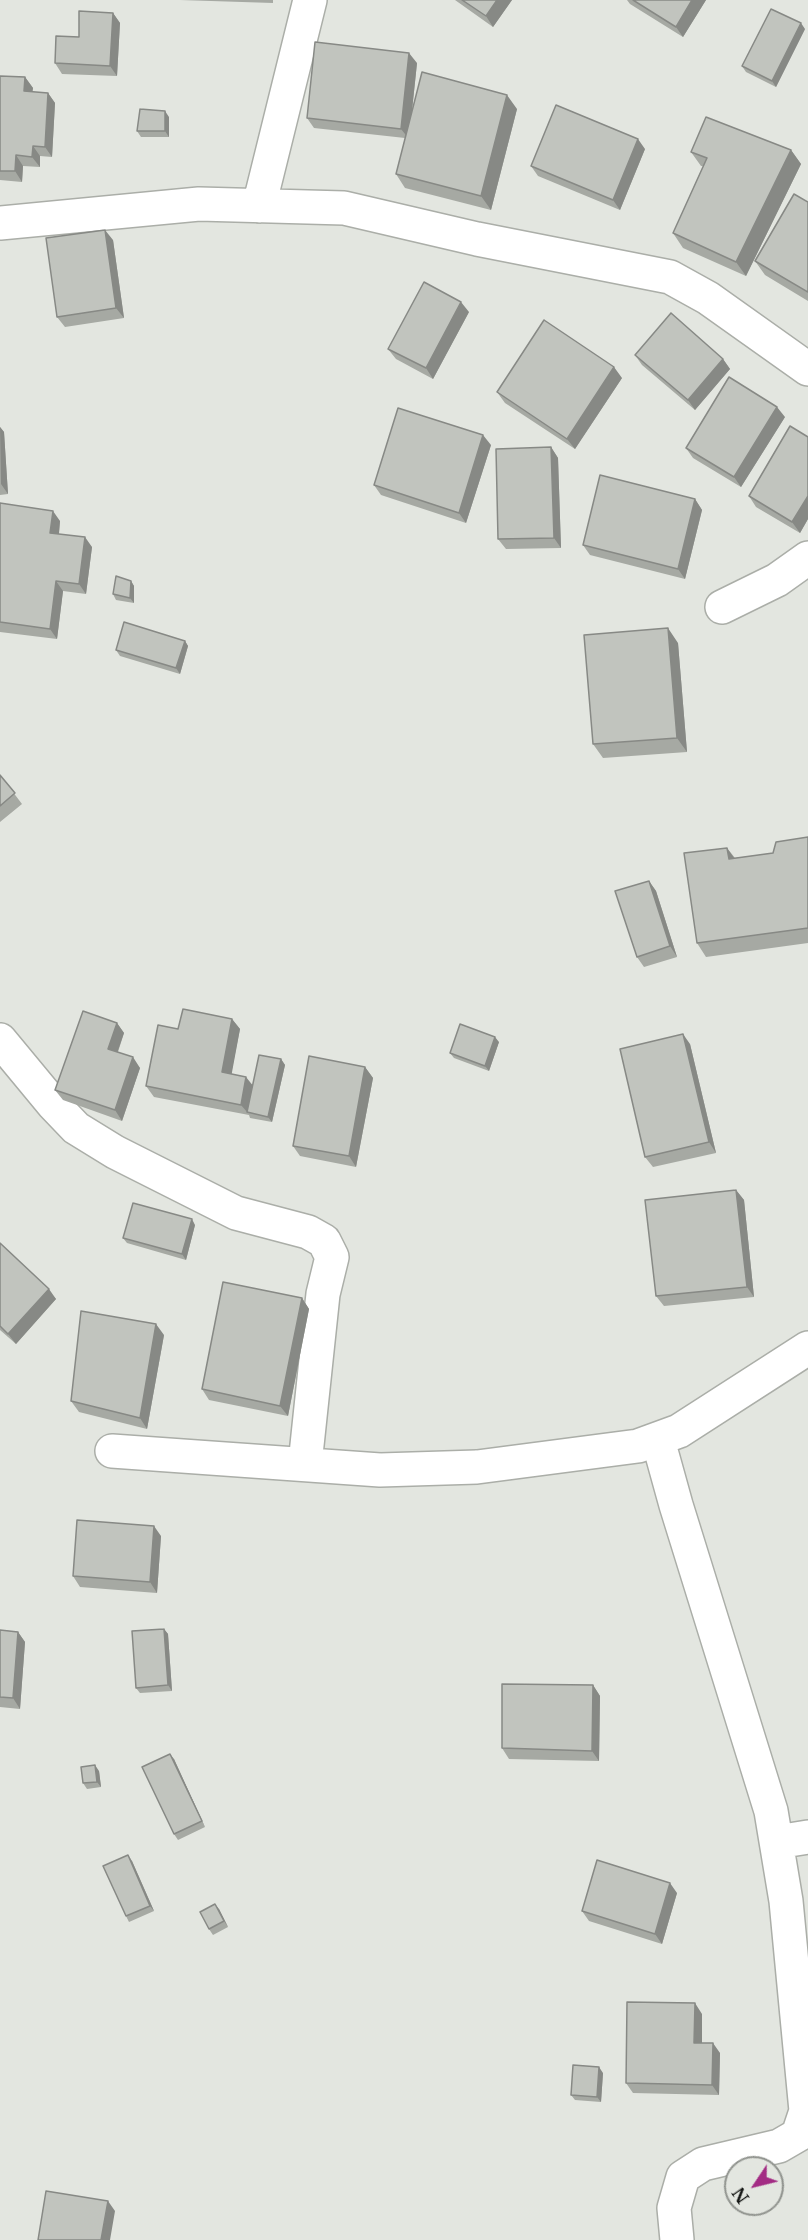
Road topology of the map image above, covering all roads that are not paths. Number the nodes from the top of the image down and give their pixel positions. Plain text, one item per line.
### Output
1 (310, 0) edge
2 (259, 206) junction
3 (0, 222) edge
4 (808, 369) edge
5 (808, 558) edge
6 (722, 607) dead end
7 (0, 1040) edge
8 (808, 1348) edge
9 (658, 1440) junction
10 (112, 1451) dead end
11 (305, 1464) junction
12 (792, 1839) edge
13 (677, 2240) edge

1 - 2 street
2 - 3 street
2 - 4 street
5 - 6 street
7 - 11 street
8 - 9 street
9 - 11 street
9 - 12 street
10 - 11 street
12 - 13 street

